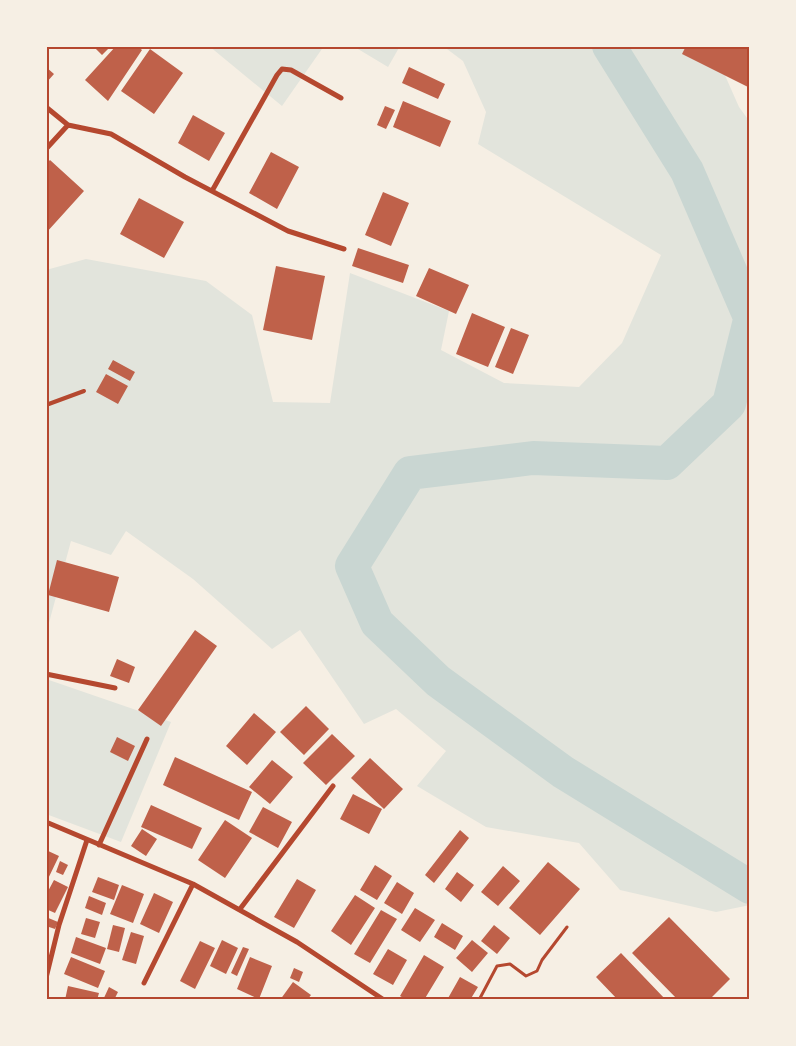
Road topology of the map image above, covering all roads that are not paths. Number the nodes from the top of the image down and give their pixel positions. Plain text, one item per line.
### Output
1 (341, 98) dead end
2 (46, 107) edge
3 (68, 125) junction
4 (46, 149) edge
5 (212, 191) junction
6 (344, 249) dead end
7 (84, 391) dead end
8 (46, 405) edge
9 (46, 674) edge
10 (115, 688) dead end
11 (147, 739) dead end
12 (333, 786) dead end
13 (46, 822) edge
14 (87, 840) junction
15 (99, 844) junction
16 (193, 884) junction
17 (240, 909) junction
18 (46, 978) edge
19 (144, 984) dead end
20 (384, 1000) edge

1 - 5 street
2 - 3 street
3 - 4 street
3 - 5 street
5 - 6 street
7 - 8 lane
9 - 10 street
11 - 15 street
12 - 17 street
13 - 14 street
14 - 15 street
14 - 18 street
15 - 16 street
16 - 17 street
16 - 19 street
17 - 20 street

